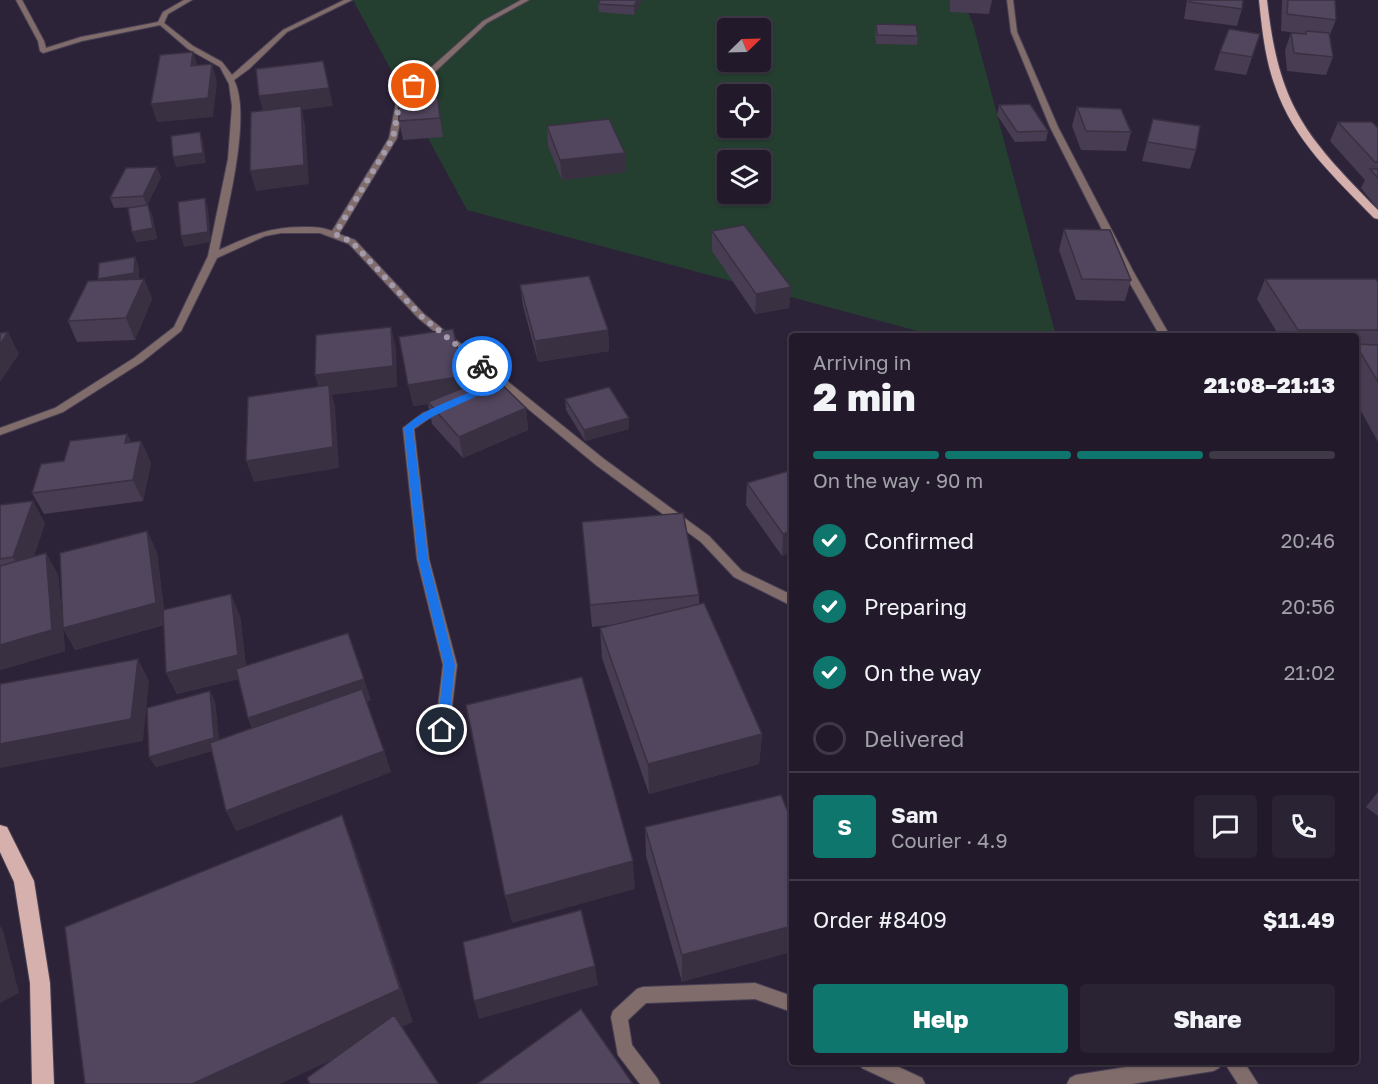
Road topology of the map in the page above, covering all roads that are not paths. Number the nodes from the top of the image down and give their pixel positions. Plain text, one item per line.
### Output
1 (19, 0) edge
2 (189, 0) edge
3 (349, 0) edge
4 (526, 0) edge
5 (1010, 0) edge
6 (1263, 0) edge
7 (161, 23) junction
8 (232, 78) junction
9 (1378, 216) edge
10 (335, 234) junction
11 (213, 256) junction
12 (1163, 333) edge
13 (457, 404) edge
14 (0, 432) edge
15 (789, 600) edge
16 (442, 730) dead end
17 (0, 833) edge
18 (789, 1003) edge
19 (874, 1065) edge
20 (1194, 1065) edge
21 (1235, 1065) edge
22 (43, 1084) edge
23 (651, 1084) edge
24 (915, 1084) edge
25 (1076, 1084) edge
26 (1249, 1084) edge

1 - 7 street
2 - 7 street
3 - 8 street
4 - 10 street
5 - 12 street
6 - 9 main road
7 - 8 street
8 - 11 street
10 - 11 street
10 - 15 street
11 - 14 street
13 - 16 street
17 - 22 main road
18 - 23 street
19 - 24 street
20 - 25 street
21 - 26 street

